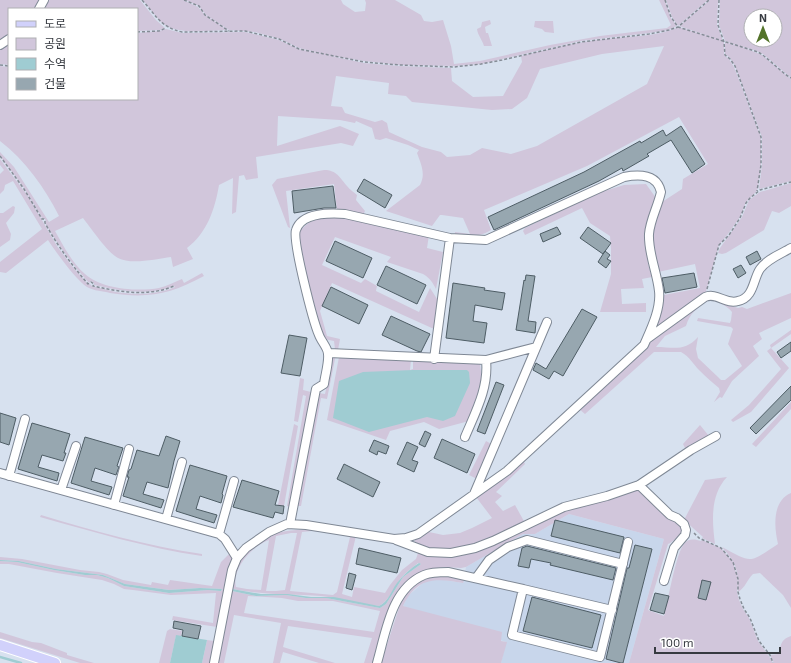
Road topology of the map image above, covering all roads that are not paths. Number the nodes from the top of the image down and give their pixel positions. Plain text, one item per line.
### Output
1 (8, 40) edge
2 (0, 46) edge
3 (450, 238) junction
4 (791, 248) edge
5 (547, 322) dead end
6 (646, 340) junction
7 (536, 347) junction
8 (329, 353) junction
9 (434, 359) junction
10 (486, 360) junction
11 (25, 419) dead end
12 (716, 436) dead end
13 (465, 437) dead end
14 (76, 446) dead end
15 (129, 449) dead end
16 (182, 462) dead end
17 (0, 473) edge
18 (9, 476) junction
19 (234, 481) dead end
20 (639, 485) junction
21 (61, 490) junction
22 (474, 495) junction
23 (114, 505) junction
24 (166, 520) junction
25 (290, 524) junction
26 (219, 534) junction
27 (394, 539) junction
28 (628, 542) dead end
29 (237, 558) junction
30 (623, 564) junction
31 (476, 578) junction
32 (664, 581) dead end
33 (523, 589) junction
34 (612, 610) junction
35 (0, 645) edge
36 (55, 663) edge
37 (214, 663) edge
38 (377, 663) edge

1 - 2 street
3 - 6 street
3 - 8 street
3 - 9 street
4 - 6 street
5 - 7 street
6 - 22 street
7 - 10 street
7 - 22 street
8 - 9 street
8 - 25 street
9 - 10 street
10 - 13 street
11 - 18 street
12 - 20 street
14 - 21 street
15 - 23 street
16 - 24 street
17 - 18 street
18 - 21 street
19 - 26 street
20 - 27 street
20 - 32 street
21 - 23 street
22 - 27 street
23 - 24 street
24 - 26 street
25 - 27 street
25 - 29 street
26 - 29 street
28 - 30 street
29 - 37 street
30 - 31 street
30 - 34 street
31 - 33 street
31 - 38 street
33 - 34 street
33 - 34 street
35 - 36 main road

